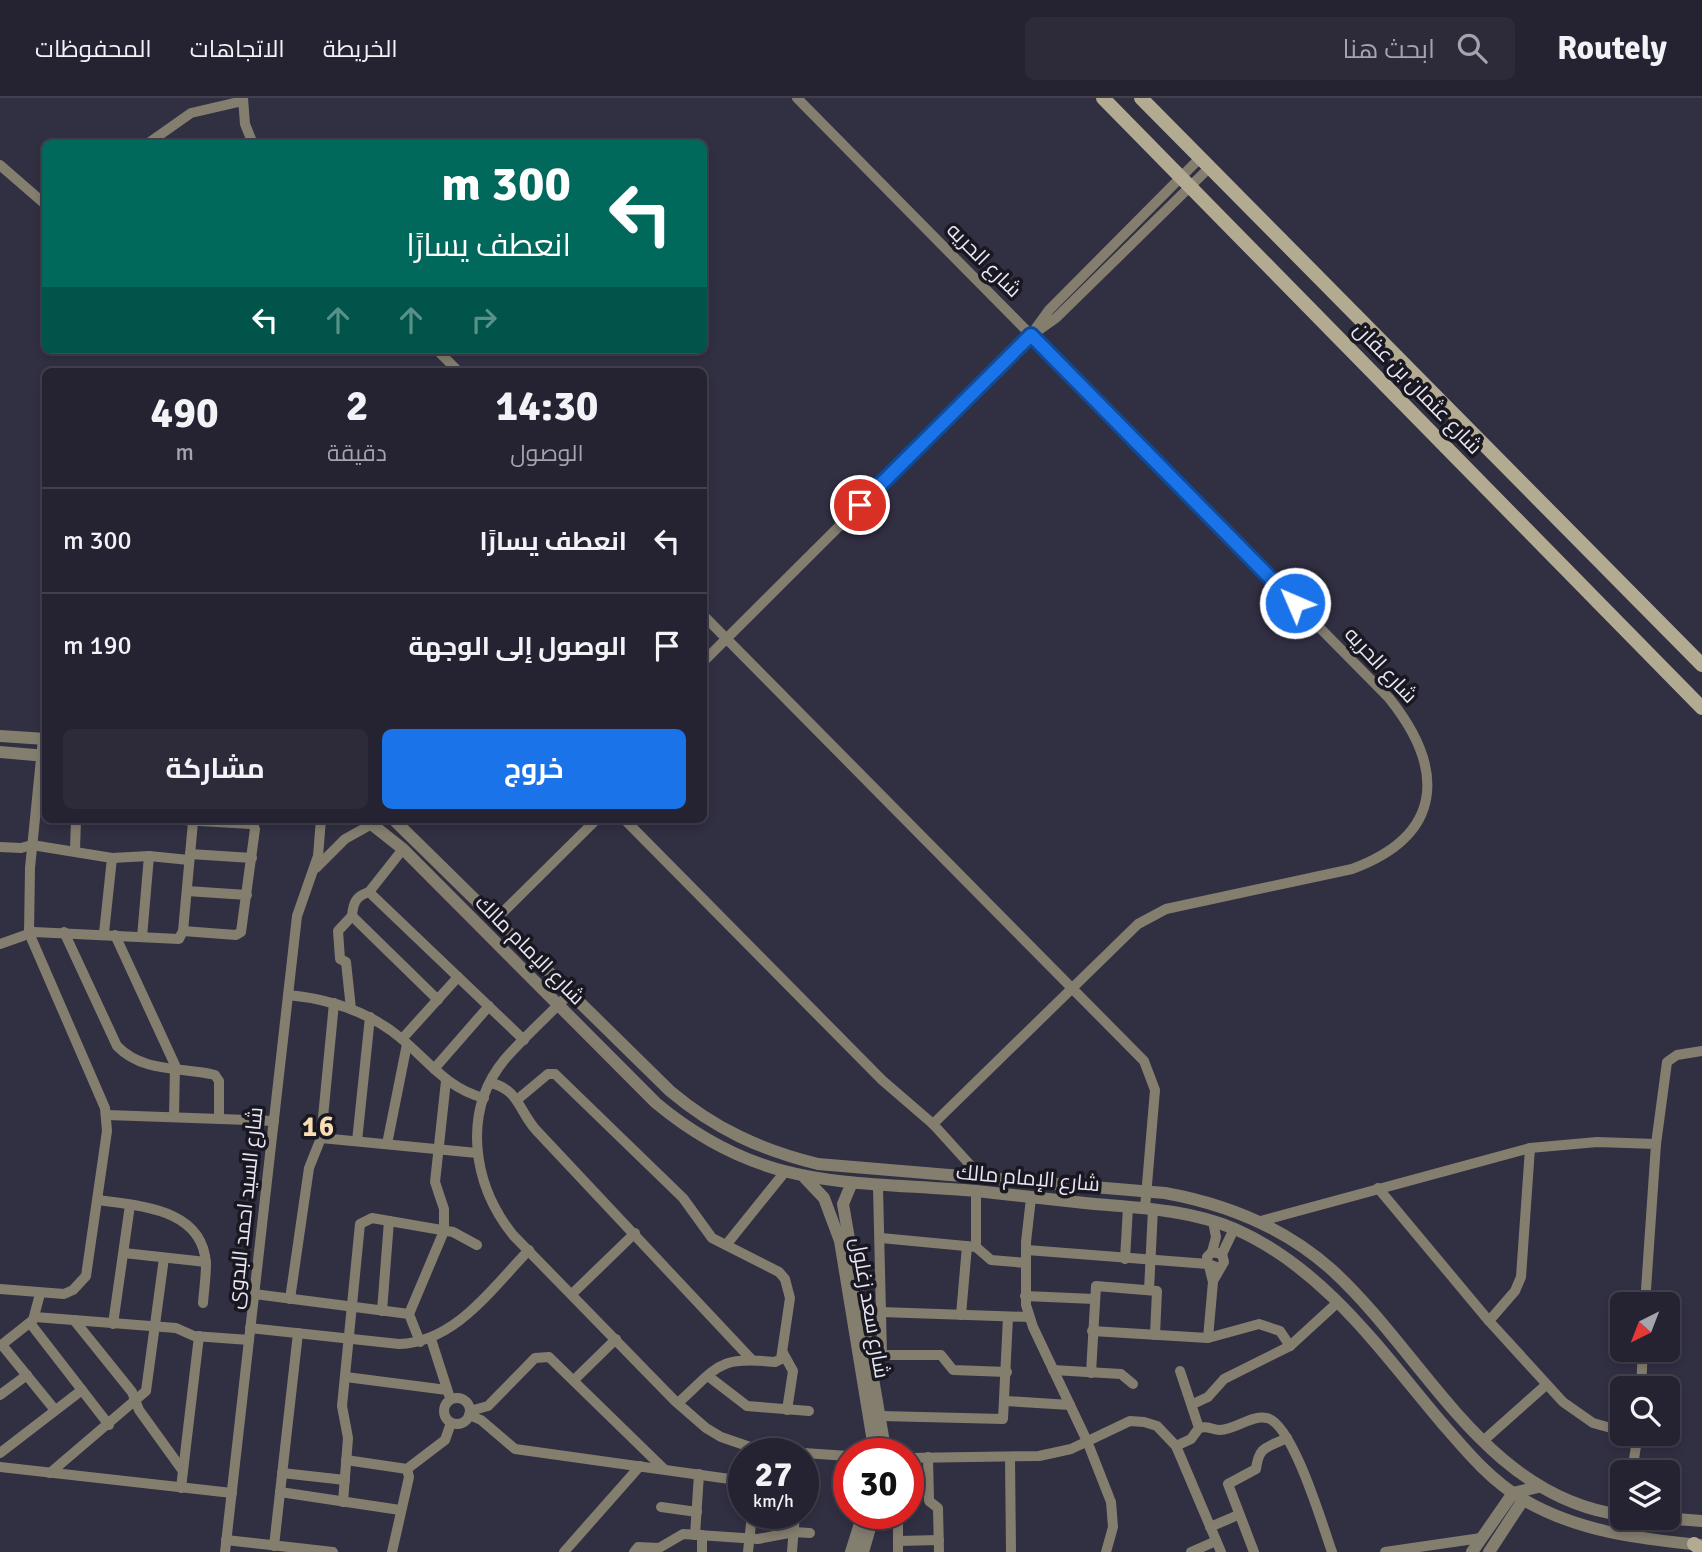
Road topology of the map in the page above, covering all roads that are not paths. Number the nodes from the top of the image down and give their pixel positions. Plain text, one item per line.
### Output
1 (797, 98) edge
2 (1104, 98) edge
3 (1141, 98) edge
4 (243, 100) edge
5 (153, 140) edge
6 (251, 140) edge
7 (1205, 163) junction
8 (0, 165) edge
9 (1186, 181) junction
10 (42, 202) edge
11 (1031, 335) junction
12 (441, 354) edge
13 (455, 368) edge
14 (707, 619) edge
15 (726, 638) junction
16 (707, 658) edge
17 (1702, 666) edge
18 (1702, 708) edge
19 (0, 736) edge
20 (42, 739) edge
21 (0, 752) edge
22 (42, 755) edge
23 (42, 763) edge
24 (76, 823) edge
25 (193, 823) edge
26 (252, 823) edge
27 (321, 823) edge
28 (365, 823) edge
29 (370, 823) edge
30 (397, 823) edge
31 (593, 823) edge
32 (628, 823) edge
33 (32, 845) junction
34 (0, 846) edge
35 (403, 849) junction
36 (75, 850) junction
37 (149, 856) junction
38 (189, 857) junction
39 (111, 858) junction
40 (252, 858) junction
41 (313, 871) junction
42 (187, 891) junction
43 (369, 892) junction
44 (247, 895) junction
45 (352, 916) junction
46 (496, 919) junction
47 (183, 931) junction
48 (64, 932) junction
49 (29, 933) junction
50 (104, 933) junction
51 (115, 935) junction
52 (142, 937) junction
53 (0, 944) edge
54 (458, 977) junction
55 (1072, 988) junction
56 (570, 993) junction
57 (288, 995) junction
58 (438, 1000) junction
59 (334, 1003) junction
60 (489, 1006) junction
61 (558, 1006) junction
62 (351, 1009) junction
63 (370, 1017) junction
64 (524, 1040) junction
65 (404, 1041) junction
66 (1702, 1051) edge
67 (176, 1069) junction
68 (434, 1069) junction
69 (446, 1081) junction
70 (491, 1083) junction
71 (484, 1098) junction
72 (518, 1099) junction
73 (107, 1115) junction
74 (174, 1117) junction
75 (219, 1119) junction
76 (274, 1121) junction
77 (933, 1124) junction
78 (321, 1138) junction
79 (357, 1141) junction
80 (387, 1144) junction
81 (1656, 1144) junction
82 (439, 1149) junction
83 (1530, 1149) junction
84 (477, 1153) junction
85 (784, 1173) junction
86 (805, 1178) junction
87 (982, 1178) junction
88 (1016, 1181) junction
89 (851, 1185) junction
90 (1060, 1185) junction
91 (878, 1187) junction
92 (1378, 1188) junction
93 (976, 1191) junction
94 (1146, 1192) junction
95 (1016, 1197) junction
96 (1031, 1198) junction
97 (98, 1200) junction
98 (1060, 1200) junction
99 (131, 1205) junction
100 (1128, 1207) junction
101 (1149, 1209) junction
102 (389, 1221) junction
103 (1213, 1221) junction
104 (1257, 1222) junction
105 (1234, 1229) junction
106 (444, 1231) junction
107 (635, 1233) junction
108 (881, 1238) junction
109 (477, 1245) dead end
110 (726, 1245) junction
111 (971, 1247) junction
112 (529, 1250) junction
113 (1027, 1250) junction
114 (124, 1253) junction
115 (1217, 1253) junction
116 (164, 1258) junction
117 (1125, 1259) junction
118 (1150, 1261) junction
119 (206, 1262) junction
120 (1026, 1263) junction
121 (1212, 1266) junction
122 (0, 1289) edge
123 (1149, 1290) junction
124 (1647, 1292) edge
125 (40, 1294) junction
126 (254, 1294) junction
127 (572, 1294) junction
128 (1025, 1296) junction
129 (290, 1299) junction
130 (1094, 1299) junction
131 (1338, 1302) junction
132 (202, 1303) dead end
133 (352, 1307) junction
134 (382, 1311) junction
135 (881, 1312) junction
136 (410, 1314) junction
137 (961, 1315) junction
138 (1008, 1317) junction
139 (1029, 1317) junction
140 (33, 1320) junction
141 (74, 1320) junction
142 (1489, 1321) junction
143 (113, 1324) junction
144 (155, 1326) junction
145 (250, 1328) junction
146 (1092, 1331) junction
147 (298, 1333) junction
148 (1155, 1335) junction
149 (199, 1336) junction
150 (1208, 1338) junction
151 (349, 1339) junction
152 (431, 1339) junction
153 (616, 1339) junction
154 (249, 1340) junction
155 (420, 1342) junction
156 (1, 1345) edge
157 (1290, 1346) junction
158 (783, 1353) junction
159 (877, 1355) junction
160 (751, 1359) junction
161 (1053, 1370) junction
162 (1180, 1371) dead end
163 (1007, 1372) junction
164 (1091, 1373) junction
165 (27, 1375) junction
166 (708, 1376) junction
167 (345, 1377) junction
168 (574, 1380) junction
169 (1133, 1384) dead end
170 (1546, 1385) junction
171 (82, 1390) junction
172 (0, 1395) edge
173 (449, 1395) junction
174 (137, 1401) junction
175 (1006, 1401) junction
176 (678, 1403) junction
177 (1193, 1404) junction
178 (1070, 1405) junction
179 (55, 1410) junction
180 (787, 1410) junction
181 (809, 1411) dead end
182 (469, 1413) junction
183 (881, 1416) junction
184 (452, 1423) junction
185 (109, 1425) junction
186 (1199, 1428) junction
187 (1610, 1428) edge
188 (872, 1438) edge
189 (884, 1438) edge
190 (1287, 1438) junction
191 (728, 1439) edge
192 (1087, 1441) junction
193 (1483, 1441) junction
194 (1176, 1446) junction
195 (0, 1453) edge
196 (924, 1457) edge
197 (928, 1457) junction
198 (1010, 1458) junction
199 (346, 1460) junction
200 (639, 1466) junction
201 (0, 1467) edge
202 (407, 1469) junction
203 (664, 1469) junction
204 (183, 1471) junction
205 (50, 1473) junction
206 (282, 1474) junction
207 (699, 1474) junction
208 (728, 1479) edge
209 (345, 1480) junction
210 (1538, 1487) junction
211 (181, 1488) junction
212 (280, 1492) junction
213 (232, 1493) junction
214 (1518, 1497) junction
215 (924, 1501) edge
216 (929, 1501) junction
217 (343, 1502) junction
218 (661, 1507) dead end
219 (400, 1510) junction
220 (1610, 1511) edge
221 (697, 1512) junction
222 (1238, 1515) junction
223 (1680, 1519) edge
224 (1702, 1521) edge
225 (1210, 1527) junction
226 (750, 1529) edge
227 (794, 1529) edge
228 (858, 1529) edge
229 (870, 1529) edge
230 (898, 1529) edge
231 (1614, 1530) edge
232 (794, 1532) junction
233 (810, 1533) dead end
234 (1613, 1533) junction
235 (699, 1535) junction
236 (749, 1538) junction
237 (1481, 1538) junction
238 (226, 1540) junction
239 (939, 1540) junction
240 (1216, 1541) junction
241 (274, 1546) junction
242 (1699, 1546) edge
243 (898, 1547) edge
244 (225, 1552) edge
245 (333, 1552) edge
246 (392, 1552) edge
247 (564, 1552) edge
248 (634, 1552) edge
249 (702, 1552) edge
250 (748, 1552) edge
251 (792, 1552) edge
252 (851, 1552) edge
253 (863, 1552) edge
254 (939, 1552) edge
255 (1011, 1552) edge
256 (1106, 1552) edge
257 (1191, 1552) edge
258 (1221, 1552) edge
259 (1254, 1552) edge
260 (1332, 1552) edge
261 (1385, 1552) edge
262 (1472, 1552) edge
263 (1489, 1552) edge

1 - 11 street, شارع الحريه
2 - 9 main road, شارع عثمان بن عفان
3 - 7 main road, شارع عثمان بن عفان
4 - 5 street
4 - 6 street
7 - 9 street
7 - 17 main road, شارع عثمان بن عفان
8 - 10 street
9 - 11 street
9 - 18 main road, شارع عثمان بن عفان
11 - 15 street
11 - 55 street, شارع الحريه
12 - 13 street
14 - 15 street
15 - 16 street
15 - 55 street
19 - 20 street
21 - 22 street
23 - 33 street
24 - 36 street
25 - 38 street
26 - 40 street
27 - 41 street, شارع السيد احمد البدوى
28 - 41 street, شارع السيد احمد البدوى
29 - 35 street, شارع الإمام مالك
30 - 46 street, شارع الإمام مالك
31 - 46 street
32 - 77 street
33 - 34 street
33 - 36 street
33 - 49 street
35 - 43 street
35 - 61 street, شارع الإمام مالك
36 - 39 street
37 - 38 street
37 - 39 street
37 - 52 street
38 - 40 street
38 - 42 street
39 - 50 street
40 - 44 street
41 - 57 street, شارع السيد احمد البدوى
42 - 44 street
42 - 47 street
43 - 45 street
43 - 54 street
44 - 47 street
45 - 58 street
45 - 62 street
46 - 56 street, شارع الإمام مالك
47 - 52 street
48 - 49 street
48 - 50 street
48 - 67 street
49 - 53 street
49 - 73 street
50 - 51 street
51 - 52 street
51 - 67 street
54 - 58 street
54 - 60 street
55 - 77 street, شارع الحريه
55 - 94 street
56 - 61 street
56 - 87 street, شارع الإمام مالك
57 - 59 street
57 - 76 street, شارع السيد احمد البدوى
58 - 65 street
59 - 62 street
59 - 78 street
60 - 64 street
60 - 68 street
61 - 64 street
61 - 85 street, شارع الإمام مالك
62 - 63 street
63 - 65 street
63 - 79 street
64 - 70 street
65 - 68 street
65 - 80 street
66 - 81 street
67 - 74 street
67 - 75 street
68 - 69 street
69 - 71 street
69 - 82 street
70 - 71 street
70 - 72 street
71 - 84 street
72 - 107 street
72 - 110 street
73 - 74 street
73 - 97 street
74 - 75 street
75 - 76 street
76 - 126 street, شارع السيد احمد البدوى
77 - 87 street
78 - 79 street
78 - 129 street
79 - 80 street
80 - 82 street
81 - 83 street
81 - 124 street
82 - 84 street
82 - 106 street
83 - 92 street
83 - 142 street
84 - 112 street
85 - 86 street, شارع الإمام مالك
85 - 110 street
86 - 89 street, شارع الإمام مالك
86 - 188 street, شارع سعد زغلول
87 - 88 street, شارع الإمام مالك
88 - 90 street, شارع الإمام مالك
88 - 95 street
89 - 91 street, شارع الإمام مالك
89 - 159 street, شارع سعد زغلول
90 - 94 street, شارع الإمام مالك
90 - 98 street
91 - 93 street, شارع الإمام مالك
91 - 108 street
92 - 104 street
92 - 142 street
93 - 95 street, شارع الإمام مالك
93 - 111 street
94 - 101 street
94 - 104 street, شارع الإمام مالك
95 - 96 street, شارع الإمام مالك
96 - 98 street, شارع الإمام مالك
96 - 113 street
97 - 99 street
97 - 125 street
98 - 100 street, شارع الإمام مالك
99 - 114 street
99 - 119 street
100 - 101 street, شارع الإمام مالك
100 - 117 street
101 - 103 street, شارع الإمام مالك
101 - 118 street
102 - 106 street
102 - 133 street
102 - 134 street
103 - 105 street, شارع الإمام مالك
103 - 115 street
104 - 193 street, شارع الإمام مالك
105 - 115 street
105 - 131 street, شارع الإمام مالك
106 - 109 street
106 - 136 street
107 - 127 street
107 - 160 street
108 - 111 street
108 - 135 street
110 - 158 street
111 - 120 street
111 - 137 street
112 - 127 street
112 - 152 street
113 - 117 street
113 - 120 street
114 - 116 street
114 - 143 street
115 - 121 street
115 - 121 street
116 - 119 street
116 - 144 street
117 - 118 street
118 - 121 street
118 - 123 street
119 - 132 street
120 - 128 street
121 - 150 street
122 - 125 street
123 - 130 street
123 - 148 street
125 - 140 street
126 - 129 street
126 - 145 street, شارع السيد احمد البدوى
127 - 153 street
128 - 130 street
128 - 139 street
129 - 133 street
130 - 146 street
131 - 157 street
131 - 214 street, شارع الإمام مالك
133 - 134 street
133 - 151 street
134 - 136 street
135 - 137 street
135 - 159 street
136 - 155 street
137 - 138 street
138 - 139 street
138 - 163 street
139 - 161 street
140 - 141 street
140 - 156 street
140 - 171 street
141 - 143 street
141 - 174 street
142 - 170 street
143 - 144 street
144 - 149 street
144 - 174 street
145 - 147 street
145 - 154 street, شارع السيد احمد البدوى
146 - 148 street
146 - 164 street
147 - 151 street
147 - 206 street
148 - 150 street
149 - 154 street
149 - 204 street
150 - 157 street
151 - 155 street
151 - 167 street
152 - 155 street
152 - 173 street
153 - 168 street
153 - 176 street
154 - 213 street, شارع السيد احمد البدوى
156 - 165 street
157 - 177 street
158 - 160 street
158 - 180 street
159 - 163 street
159 - 183 street, شارع سعد زغلول
160 - 166 street
161 - 164 street
161 - 178 street
162 - 177 street
163 - 175 street
164 - 169 street
165 - 172 street
165 - 179 street
166 - 176 street
166 - 180 street
167 - 173 street
167 - 199 street
168 - 182 street
168 - 203 street
170 - 187 street
170 - 193 street
171 - 179 street
171 - 185 street
173 - 182 street
173 - 184 street
174 - 185 street
174 - 204 street
175 - 178 street
175 - 183 street
176 - 191 street
177 - 186 street
178 - 192 street
179 - 195 street
180 - 181 street
182 - 184 street
182 - 200 street
183 - 189 street, شارع سعد زغلول
184 - 202 street
185 - 205 street
186 - 190 street
186 - 194 street
190 - 222 street
190 - 260 street
192 - 194 street
192 - 198 street
192 - 256 street
193 - 210 street, شارع الإمام مالك
194 - 225 street
196 - 197 street
197 - 198 street
197 - 216 street
198 - 255 street
199 - 202 street
199 - 209 street
200 - 203 street
200 - 247 street
201 - 205 street
202 - 219 street
203 - 207 street
204 - 211 street
205 - 211 street
206 - 209 street
206 - 212 street
207 - 208 street
207 - 221 street
209 - 217 street
210 - 214 street
210 - 220 street, شارع الإمام مالك
211 - 213 street
212 - 217 street
212 - 241 street
213 - 238 street, شارع السيد احمد البدوى
214 - 234 street, شارع الإمام مالك
214 - 237 street
214 - 263 street
215 - 216 street
216 - 239 street
217 - 219 street
218 - 221 street
219 - 246 street
221 - 235 street
222 - 225 street
222 - 259 street
223 - 224 street
225 - 240 street
226 - 236 street
227 - 232 street
228 - 252 street
229 - 253 street
230 - 243 street
231 - 234 street
232 - 233 street
232 - 236 street
232 - 251 street
234 - 242 street, شارع الإمام مالك
235 - 236 street
235 - 248 street
235 - 249 street
236 - 250 street
237 - 261 street
237 - 262 street
238 - 241 street
238 - 244 street, شارع السيد احمد البدوى
239 - 243 street
239 - 254 street
240 - 257 street
240 - 258 street
241 - 245 street

